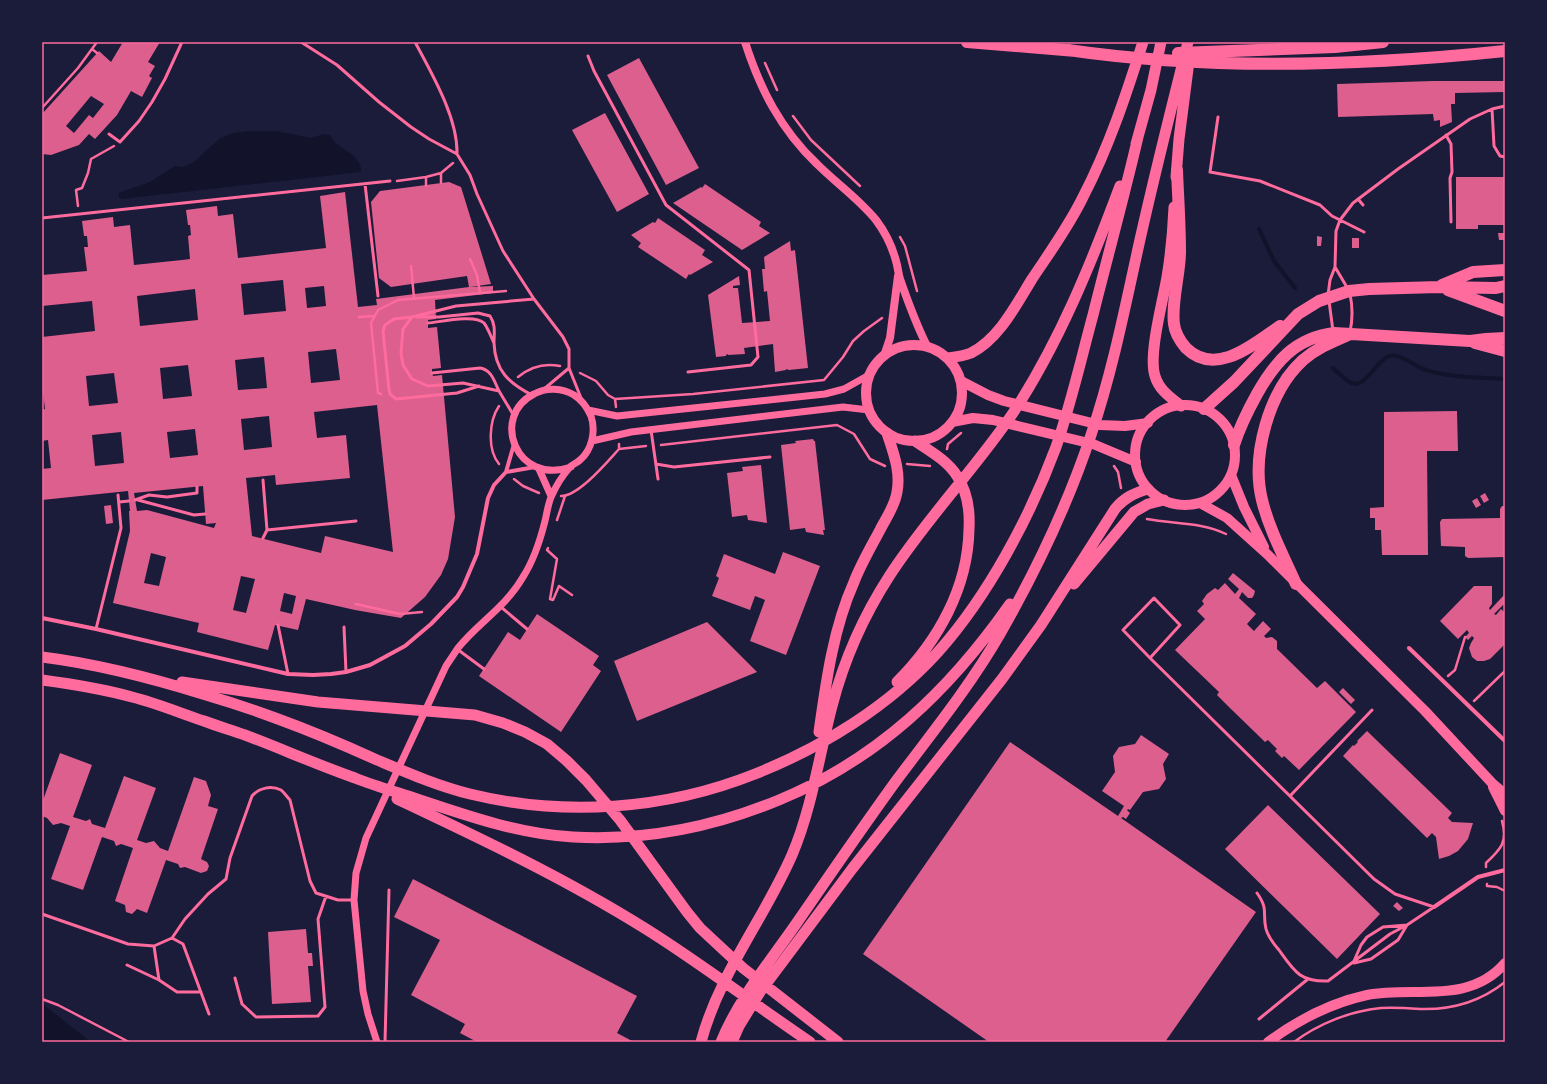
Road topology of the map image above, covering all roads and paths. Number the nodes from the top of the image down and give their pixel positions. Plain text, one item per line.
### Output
1 (97, 42) edge
2 (182, 42) edge
3 (301, 42) edge
4 (415, 42) edge
5 (745, 42) edge
6 (967, 42) edge
7 (1143, 42) edge
8 (1161, 42) edge
9 (1188, 42) edge
10 (1191, 42) edge
11 (1383, 42) edge
12 (92, 49) junction
13 (1068, 50) junction
14 (1505, 51) edge
15 (97, 53) dead end
16 (588, 56) dead end
17 (765, 62) dead end
18 (1181, 90) junction
19 (778, 91) dead end
20 (1505, 106) edge
21 (42, 108) edge
22 (1492, 109) junction
23 (789, 111) dead end
24 (1218, 117) dead end
25 (109, 134) dead end
26 (1446, 135) junction
27 (1138, 137) junction
28 (120, 142) junction
29 (457, 154) junction
30 (1505, 157) edge
31 (452, 164) dead end
32 (1177, 170) junction
33 (441, 173) junction
34 (426, 176) junction
35 (390, 181) joint
36 (441, 183) dead end
37 (365, 184) junction
38 (426, 186) dead end
39 (862, 188) dead end
40 (1358, 199) junction
41 (1363, 205) dead end
42 (79, 214) junction
43 (42, 218) edge
44 (1340, 220) junction
45 (1451, 222) dead end
46 (1364, 232) dead end
47 (899, 235) dead end
48 (470, 259) dead end
49 (1505, 262) edge
50 (411, 266) dead end
51 (1335, 266) junction
52 (1505, 270) edge
53 (1473, 272) junction
54 (898, 273) junction
55 (1439, 287) junction
56 (1502, 287) edge
57 (506, 291) dead end
58 (1349, 291) junction
59 (480, 293) junction
60 (918, 294) dead end
61 (378, 296) dead end
62 (1328, 297) junction
63 (414, 298) junction
64 (534, 299) junction
65 (1502, 309) edge
66 (1298, 314) junction
67 (375, 316) junction
68 (359, 317) dead end
69 (412, 317) junction
70 (894, 318) junction
71 (428, 323) dead end
72 (371, 328) dead end
73 (1334, 333) junction
74 (1350, 334) junction
75 (1505, 334) edge
76 (1505, 338) edge
77 (1486, 343) junction
78 (494, 344) junction
79 (926, 346) junction
80 (1505, 347) edge
81 (1505, 351) edge
82 (884, 356) junction
83 (948, 358) junction
84 (569, 368) junction
85 (688, 372) dead end
86 (432, 373) dead end
87 (869, 375) junction
88 (961, 382) junction
89 (479, 386) junction
90 (542, 390) junction
91 (499, 391) junction
92 (532, 395) junction
93 (615, 399) dead end
94 (582, 402) junction
95 (1180, 406) junction
96 (1204, 409) junction
97 (588, 410) junction
98 (869, 410) junction
99 (514, 416) junction
100 (952, 422) junction
101 (1148, 423) junction
102 (651, 430) junction
103 (966, 431) dead end
104 (887, 433) junction
105 (592, 441) junction
106 (915, 441) junction
107 (514, 444) junction
108 (1234, 445) junction
109 (653, 446) junction
110 (619, 449) dead end
111 (770, 457) dead end
112 (942, 460) junction
113 (1136, 462) junction
114 (1109, 463) dead end
115 (656, 464) junction
116 (898, 466) junction
117 (571, 467) junction
118 (537, 468) junction
119 (506, 472) junction
120 (1231, 475) junction
121 (658, 479) dead end
122 (263, 480) dead end
123 (196, 487) dead end
124 (1148, 489) junction
125 (118, 495) dead end
126 (551, 496) junction
127 (565, 496) dead end
128 (1126, 498) junction
129 (1164, 500) junction
130 (129, 501) dead end
131 (118, 502) junction
132 (1200, 503) junction
133 (1134, 512) junction
134 (205, 514) dead end
135 (356, 521) dead end
136 (556, 523) dead end
137 (267, 530) junction
138 (1231, 537) dead end
139 (263, 538) dead end
140 (550, 543) dead end
141 (1267, 554) junction
142 (1035, 567) junction
143 (1296, 584) junction
144 (572, 595) dead end
145 (356, 604) dead end
146 (500, 607) junction
147 (422, 612) dead end
148 (42, 618) edge
149 (278, 625) dead end
150 (1041, 625) junction
151 (344, 627) dead end
152 (96, 629) junction
153 (527, 629) dead end
154 (1465, 637) dead end
155 (1409, 648) dead end
156 (457, 649) junction
157 (42, 657) edge
158 (1150, 658) junction
159 (484, 669) dead end
160 (1505, 671) edge
161 (346, 672) junction
162 (134, 674) junction
163 (288, 674) junction
164 (42, 680) edge
165 (1442, 681) junction
166 (1469, 706) junction
167 (827, 709) junction
168 (1372, 710) dead end
169 (855, 722) junction
170 (1505, 741) edge
171 (355, 778) junction
172 (1492, 783) junction
173 (1505, 794) edge
174 (1290, 796) junction
175 (1502, 813) edge
176 (1505, 870) edge
177 (1486, 874) junction
178 (389, 890) dead end
179 (1505, 891) edge
180 (1257, 893) dead end
181 (326, 896) junction
182 (354, 900) junction
183 (1434, 907) junction
184 (42, 914) edge
185 (1407, 925) junction
186 (172, 938) junction
187 (154, 946) junction
188 (786, 948) junction
189 (1354, 963) junction
190 (1505, 963) edge
191 (127, 965) dead end
192 (235, 978) dead end
193 (1308, 979) junction
194 (160, 980) junction
195 (1505, 982) edge
196 (200, 992) junction
197 (42, 999) edge
198 (209, 1014) dead end
199 (1259, 1019) dead end
200 (784, 1024) junction
201 (129, 1042) edge
202 (377, 1042) edge
203 (385, 1042) edge
204 (701, 1042) edge
205 (721, 1042) edge
206 (732, 1042) edge
207 (802, 1042) edge
208 (810, 1042) edge
209 (838, 1042) edge
210 (1268, 1042) edge
211 (1294, 1042) edge

1 - 12 path
2 - 28 lane
3 - 29 lane
4 - 29 lane
5 - 54 main road
6 - 13 highway
7 - 83 highway
8 - 27 highway
9 - 18 highway
10 - 18 highway
11 - 13 highway
12 - 15 path
12 - 21 path
13 - 14 highway
16 - 85 lane
17 - 19 path
18 - 32 highway
18 - 142 highway
20 - 22 lane
22 - 26 lane
22 - 30 lane
23 - 39 path
24 - 44 lane
25 - 28 lane
26 - 40 lane
26 - 45 lane
27 - 167 highway
27 - 169 highway
28 - 42 path
29 - 64 lane
31 - 33 path
32 - 66 highway
32 - 95 highway
33 - 34 path
33 - 36 path
34 - 35 path
34 - 38 path
35 - 37 lane
37 - 42 lane
37 - 61 lane
40 - 41 lane
40 - 44 lane
42 - 43 lane
44 - 46 lane
44 - 51 lane
47 - 60 path
48 - 59 path
49 - 53 highway
50 - 63 path
51 - 58 lane
51 - 62 lane
52 - 53 highway
53 - 55 highway
54 - 70 main road
54 - 79 main road
55 - 56 highway
55 - 58 highway
55 - 65 highway
57 - 59 path
58 - 62 highway
58 - 74 lane
59 - 63 path
62 - 66 highway
62 - 73 lane
63 - 67 path
64 - 69 lane
64 - 84 lane
66 - 96 highway
67 - 68 path
67 - 72 path
69 - 78 lane
69 - 89 lane
69 - 89 lane
70 - 82 main road
70 - 93 path
71 - 78 lane
73 - 74 highway
73 - 108 highway
74 - 77 highway
74 - 143 highway
75 - 77 highway
76 - 77 highway
77 - 80 highway
77 - 81 highway
78 - 92 lane
79 - 82 main road
79 - 83 main road
82 - 87 main road
83 - 88 main road
84 - 90 lane
84 - 94 lane
86 - 91 lane
87 - 97 street
87 - 98 main road
88 - 100 main road
88 - 101 main road
89 - 91 lane
90 - 92 street
90 - 94 street
91 - 99 lane
92 - 99 street
94 - 97 street
95 - 96 main road
95 - 101 main road
96 - 108 main road
97 - 105 street
98 - 102 street
98 - 104 main road
99 - 107 street
100 - 106 main road
100 - 113 main road
101 - 113 main road
102 - 105 street
102 - 109 lane
103 - 112 path
104 - 106 main road
104 - 116 highway
105 - 117 street
106 - 112 highway
107 - 118 street
107 - 119 street
108 - 120 main road
109 - 110 path
109 - 115 lane
109 - 116 path
111 - 115 lane
112 - 116 path
112 - 169 highway
113 - 124 main road
114 - 128 path
115 - 121 lane
116 - 167 highway
117 - 118 street
117 - 126 street
118 - 119 street
118 - 126 street
119 - 161 street
120 - 132 main road
120 - 141 main road
122 - 137 lane
123 - 134 lane
124 - 128 highway
124 - 129 main road
125 - 131 lane
126 - 146 street
127 - 136 path
128 - 150 highway
129 - 132 main road
129 - 133 highway
130 - 131 lane
131 - 152 lane
132 - 141 main road
133 - 138 path
133 - 150 highway
135 - 137 lane
137 - 139 lane
140 - 144 path
141 - 143 main road
142 - 171 highway
142 - 188 highway
143 - 172 main road
145 - 147 path
146 - 153 lane
146 - 156 street
148 - 152 street
149 - 163 lane
150 - 188 highway
151 - 161 lane
152 - 163 street
154 - 165 path
155 - 165 street
156 - 159 lane
156 - 182 street
157 - 162 highway
158 - 158 lane
158 - 174 lane
160 - 166 path
161 - 163 street
162 - 169 highway
162 - 209 highway
164 - 171 highway
165 - 166 street
166 - 170 street
167 - 204 highway
168 - 174 lane
171 - 200 highway
172 - 173 main road
172 - 175 main road
174 - 183 lane
175 - 177 path
176 - 177 street
177 - 179 path
177 - 183 street
178 - 203 lane
180 - 193 lane
181 - 182 lane
181 - 186 lane
181 - 192 lane
182 - 202 street
183 - 185 lane
184 - 187 lane
185 - 189 lane
185 - 189 lane
185 - 189 lane
186 - 187 lane
186 - 196 lane
187 - 194 lane
188 - 205 highway
188 - 206 highway
189 - 193 lane
190 - 210 main road
191 - 194 lane
193 - 199 lane
194 - 196 lane
195 - 211 path
196 - 198 lane
197 - 201 path
200 - 207 highway
200 - 208 highway

